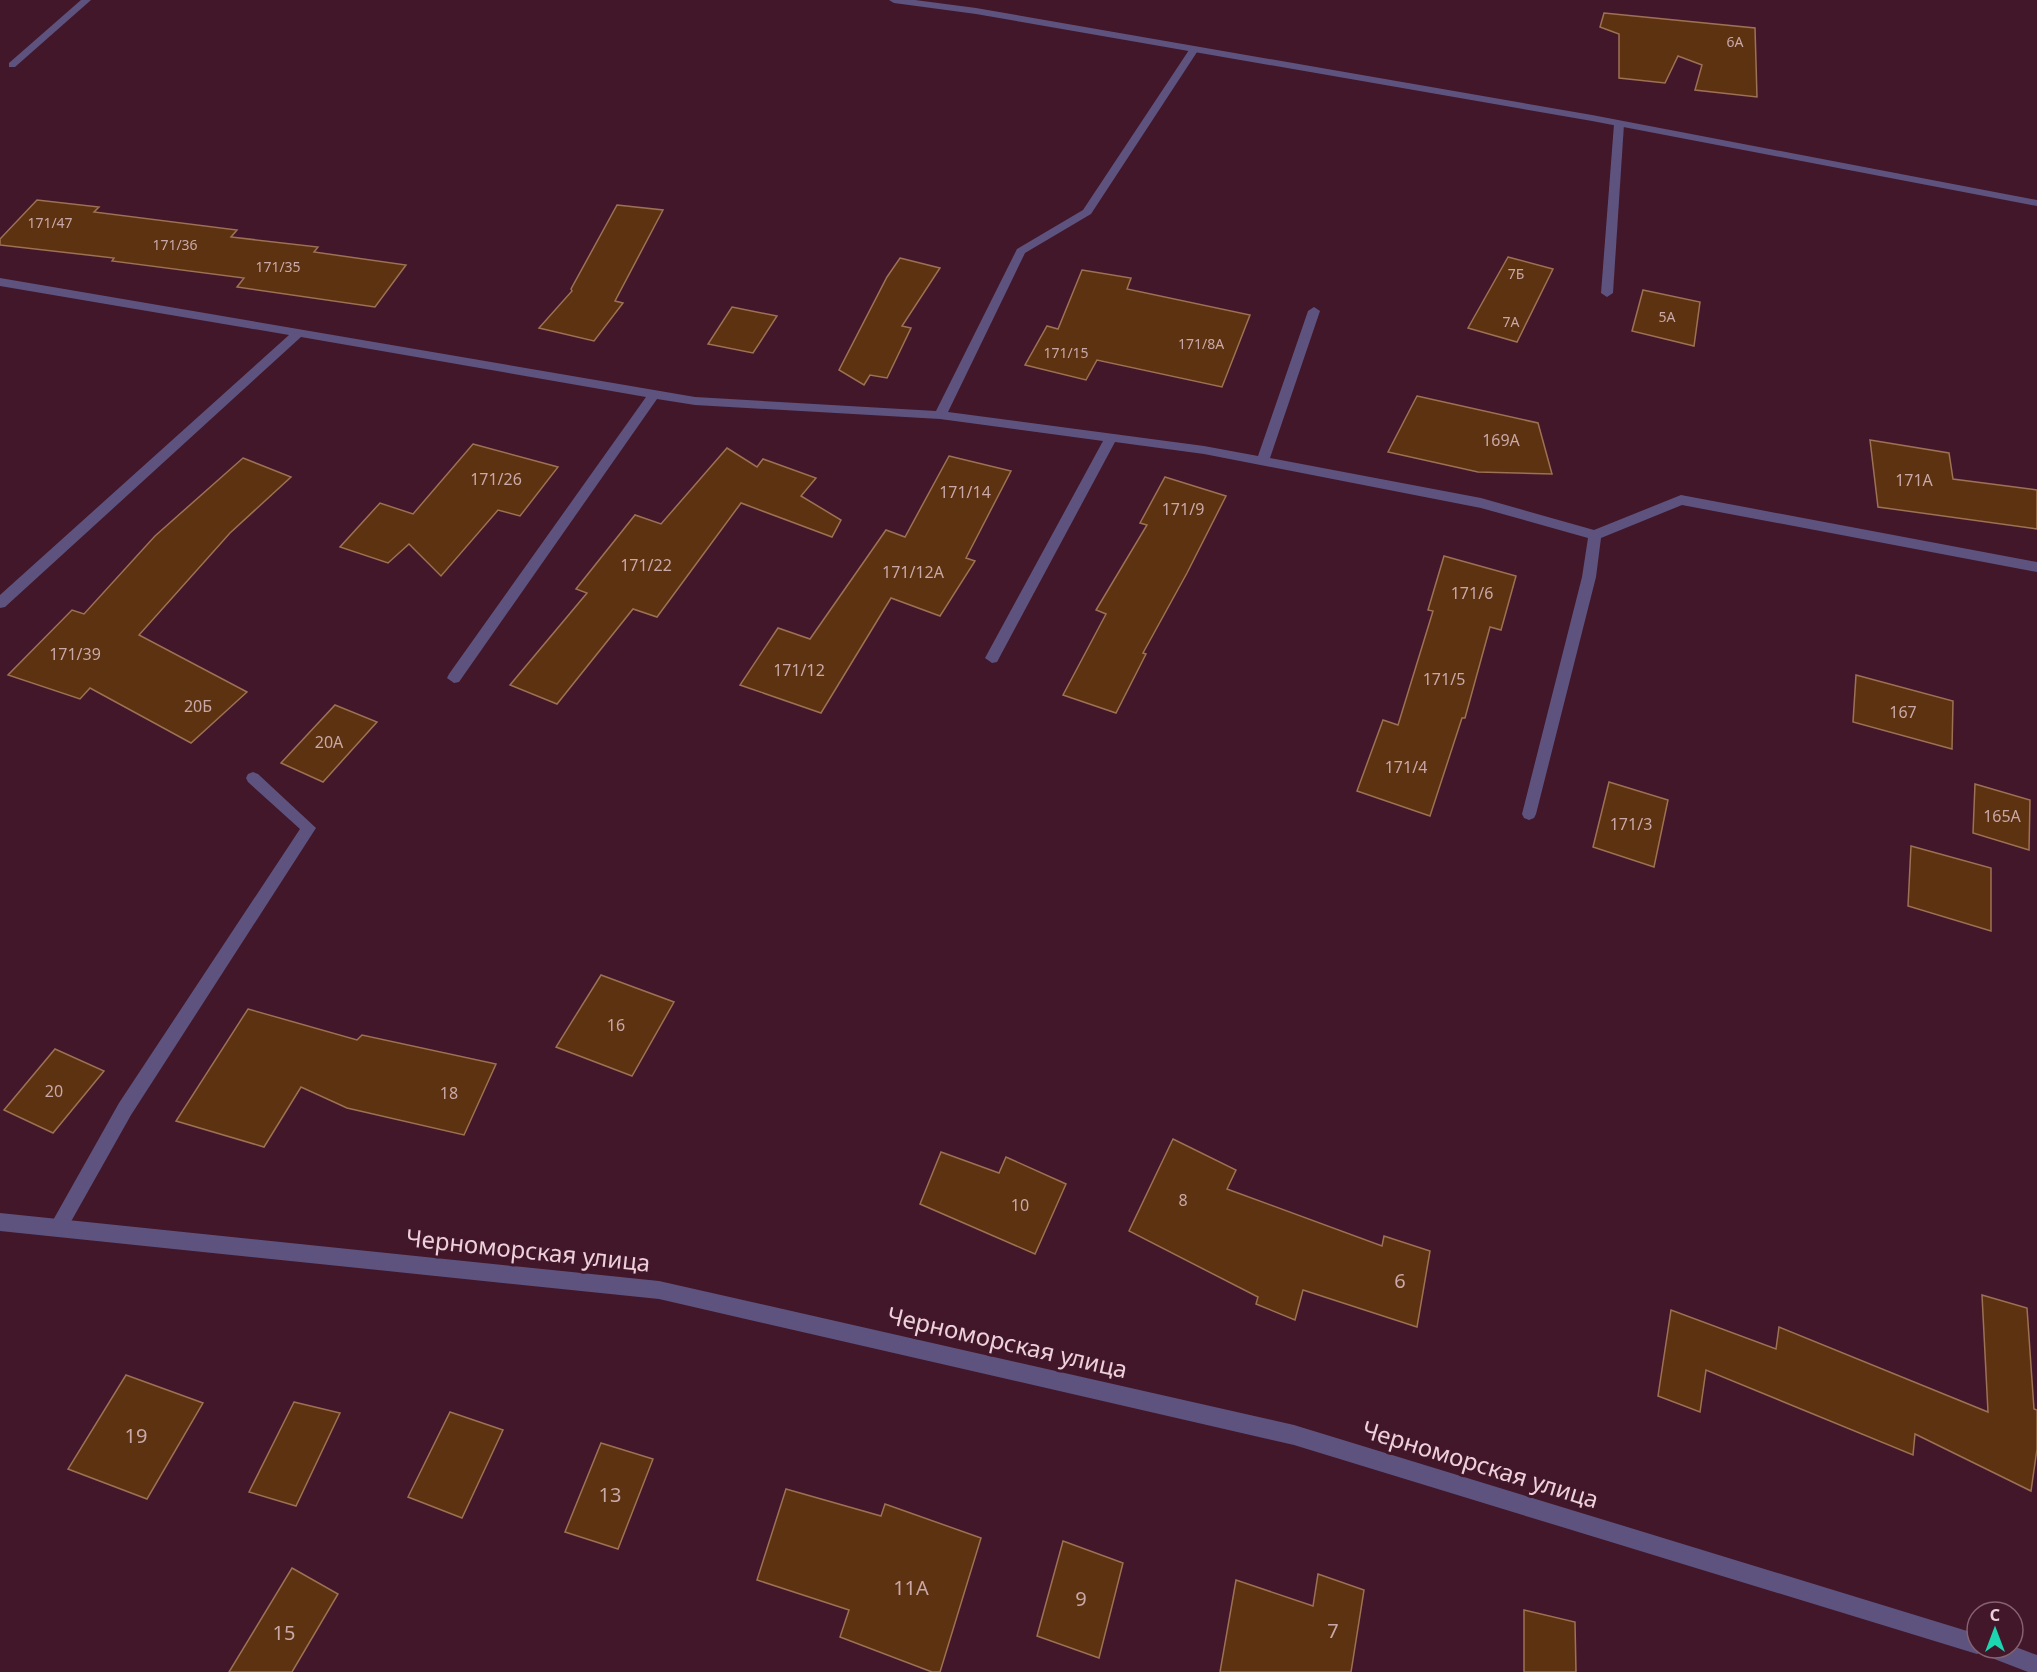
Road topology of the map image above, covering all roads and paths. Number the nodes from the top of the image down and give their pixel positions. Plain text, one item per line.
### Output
1 (86, 0) edge
2 (894, 0) edge
3 (1194, 49) junction
4 (12, 65) dead end
5 (1619, 123) junction
6 (2037, 203) edge
7 (0, 282) edge
8 (1606, 293) dead end
9 (1314, 311) dead end
10 (299, 333) junction
11 (654, 394) junction
12 (940, 415) junction
13 (1111, 438) junction
14 (1263, 461) junction
15 (1595, 535) junction
16 (2037, 567) edge
17 (0, 603) edge
18 (992, 658) dead end
19 (454, 678) dead end
20 (253, 778) dead end
21 (1529, 814) dead end
22 (0, 1222) edge
23 (58, 1228) junction
24 (1965, 1640) edge

1 - 4 street
2 - 3 street
3 - 5 street
3 - 12 street
5 - 6 street
5 - 8 street
7 - 10 street
9 - 14 street
10 - 11 street
10 - 17 street
11 - 12 street
11 - 19 street
12 - 13 street
13 - 14 street
13 - 18 street
14 - 15 street
15 - 16 street
15 - 21 street
20 - 23 street
22 - 23 street, Черноморская улица
23 - 24 street, Черноморская улица

